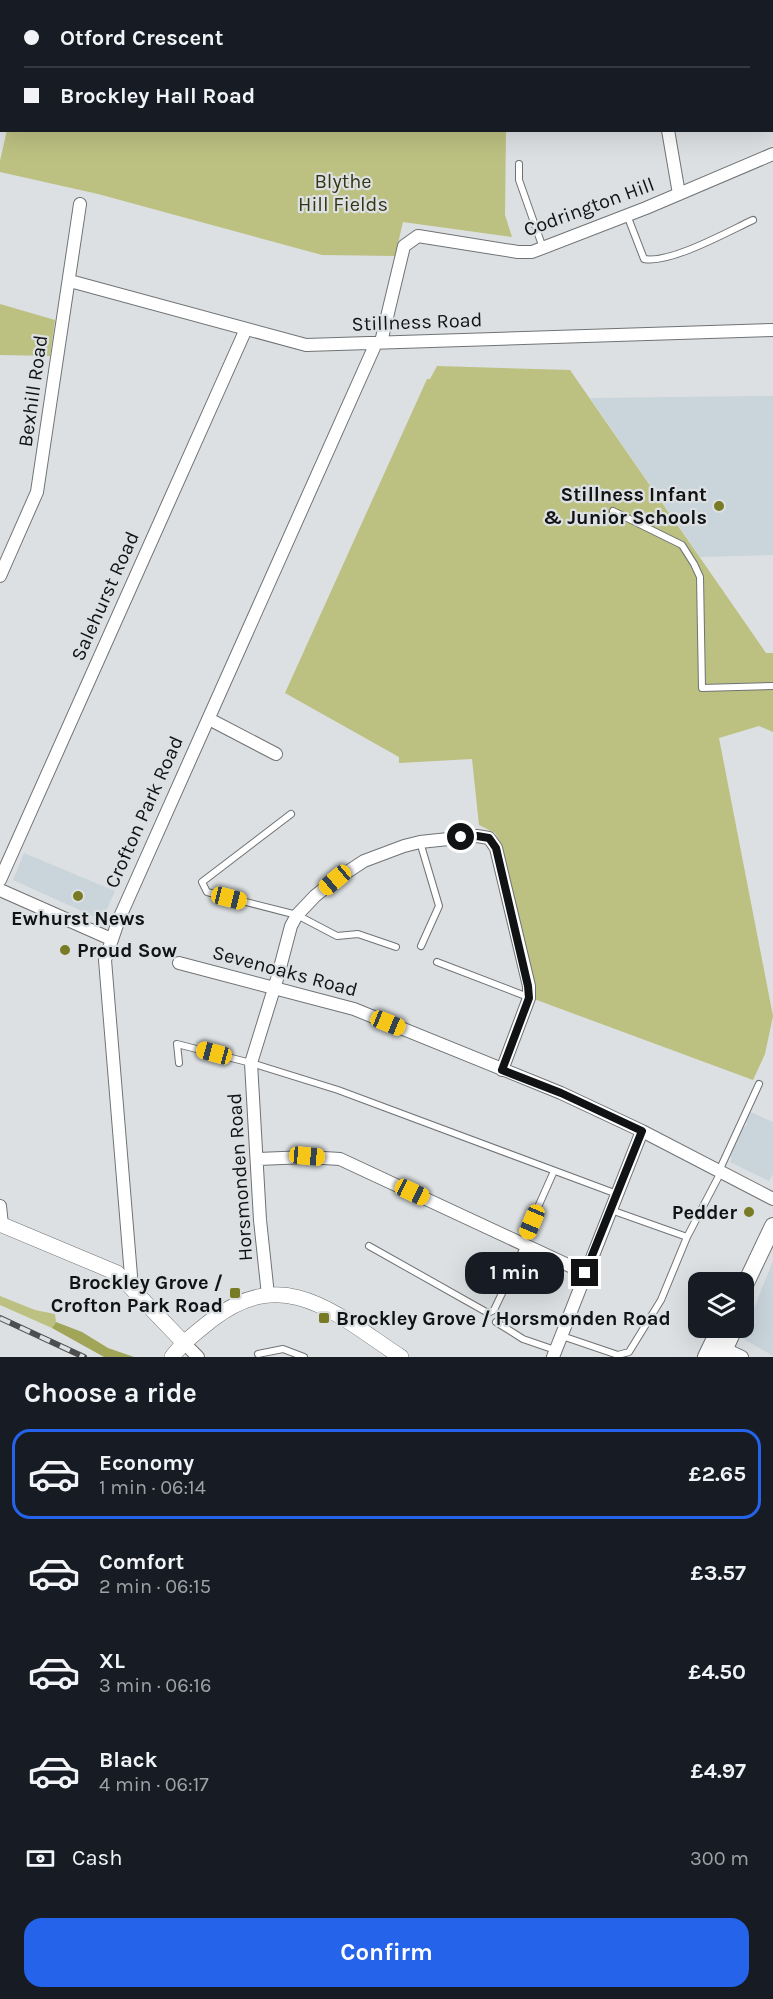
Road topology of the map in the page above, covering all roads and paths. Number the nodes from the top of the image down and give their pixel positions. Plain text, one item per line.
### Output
1 (668, 132) edge
2 (773, 154) edge
3 (519, 164) dead end
4 (680, 194) junction
5 (80, 204) dead end
6 (627, 216) junction
7 (753, 220) dead end
8 (543, 249) junction
9 (70, 281) junction
10 (246, 328) junction
11 (773, 330) edge
12 (379, 343) junction
13 (613, 512) dead end
14 (0, 576) edge
15 (773, 686) edge
16 (209, 719) junction
17 (276, 754) dead end
18 (291, 814) dead end
19 (420, 842) junction
20 (0, 880) edge
21 (0, 890) edge
22 (297, 915) junction
23 (111, 939) junction
24 (421, 946) dead end
25 (396, 947) dead end
26 (437, 962) dead end
27 (179, 963) dead end
28 (274, 988) junction
29 (529, 998) junction
30 (179, 1063) dead end
31 (251, 1063) junction
32 (502, 1070) junction
33 (759, 1084) dead end
34 (642, 1131) junction
35 (258, 1159) junction
36 (554, 1171) junction
37 (720, 1172) junction
38 (618, 1194) junction
39 (773, 1199) edge
40 (0, 1206) edge
41 (612, 1210) junction
42 (1, 1225) edge
43 (773, 1226) edge
44 (687, 1237) junction
45 (524, 1244) junction
46 (369, 1246) dead end
47 (751, 1272) edge
48 (585, 1273) junction
49 (127, 1283) junction
50 (268, 1295) junction
51 (496, 1322) dead end
52 (562, 1336) junction
53 (715, 1338) edge
54 (730, 1338) edge
55 (184, 1343) junction
56 (555, 1353) edge
57 (723, 1353) edge
58 (258, 1354) dead end
59 (172, 1357) edge
60 (198, 1357) edge
61 (304, 1357) edge
62 (401, 1357) edge
63 (706, 1357) edge
64 (742, 1357) edge

1 - 4 street
2 - 4 street, Codrington Hill
3 - 8 lane
4 - 6 street, Codrington Hill
5 - 9 street, Bexhill Road
6 - 7 lane
6 - 8 street, Codrington Hill
8 - 12 street, Codrington Hill
9 - 10 street, Stillness Road
9 - 14 street, Bexhill Road
10 - 12 street, Stillness Road
10 - 20 street, Salehurst Road
11 - 12 street, Stillness Road
12 - 16 street, Crofton Park Road
13 - 15 lane
16 - 17 street
16 - 23 street, Crofton Park Road
18 - 22 lane
19 - 22 street
19 - 24 lane
19 - 29 street
21 - 23 street
22 - 25 lane
22 - 28 street, Horsmonden Road
23 - 49 street, Crofton Park Road
26 - 29 lane
27 - 28 street, Sevenoaks Road
28 - 31 street, Horsmonden Road
28 - 32 street, Sevenoaks Road
29 - 32 street
30 - 31 lane
31 - 35 street, Horsmonden Road
31 - 36 lane
32 - 34 street, Sevenoaks Road
33 - 37 lane
34 - 37 street, Sevenoaks Road
34 - 38 street
35 - 45 street
35 - 50 street, Horsmonden Road
36 - 38 lane
36 - 45 lane
37 - 39 street, Sevenoaks Road
37 - 44 lane
38 - 41 street
40 - 42 street
41 - 44 lane
41 - 48 street
42 - 49 street
43 - 47 main road
44 - 52 lane
45 - 46 lane
45 - 48 street
48 - 52 street
49 - 55 street
50 - 55 street
50 - 62 street
51 - 56 lane
52 - 56 street
53 - 63 main road
54 - 57 main road
55 - 59 street
55 - 60 street
57 - 64 street
58 - 61 lane

